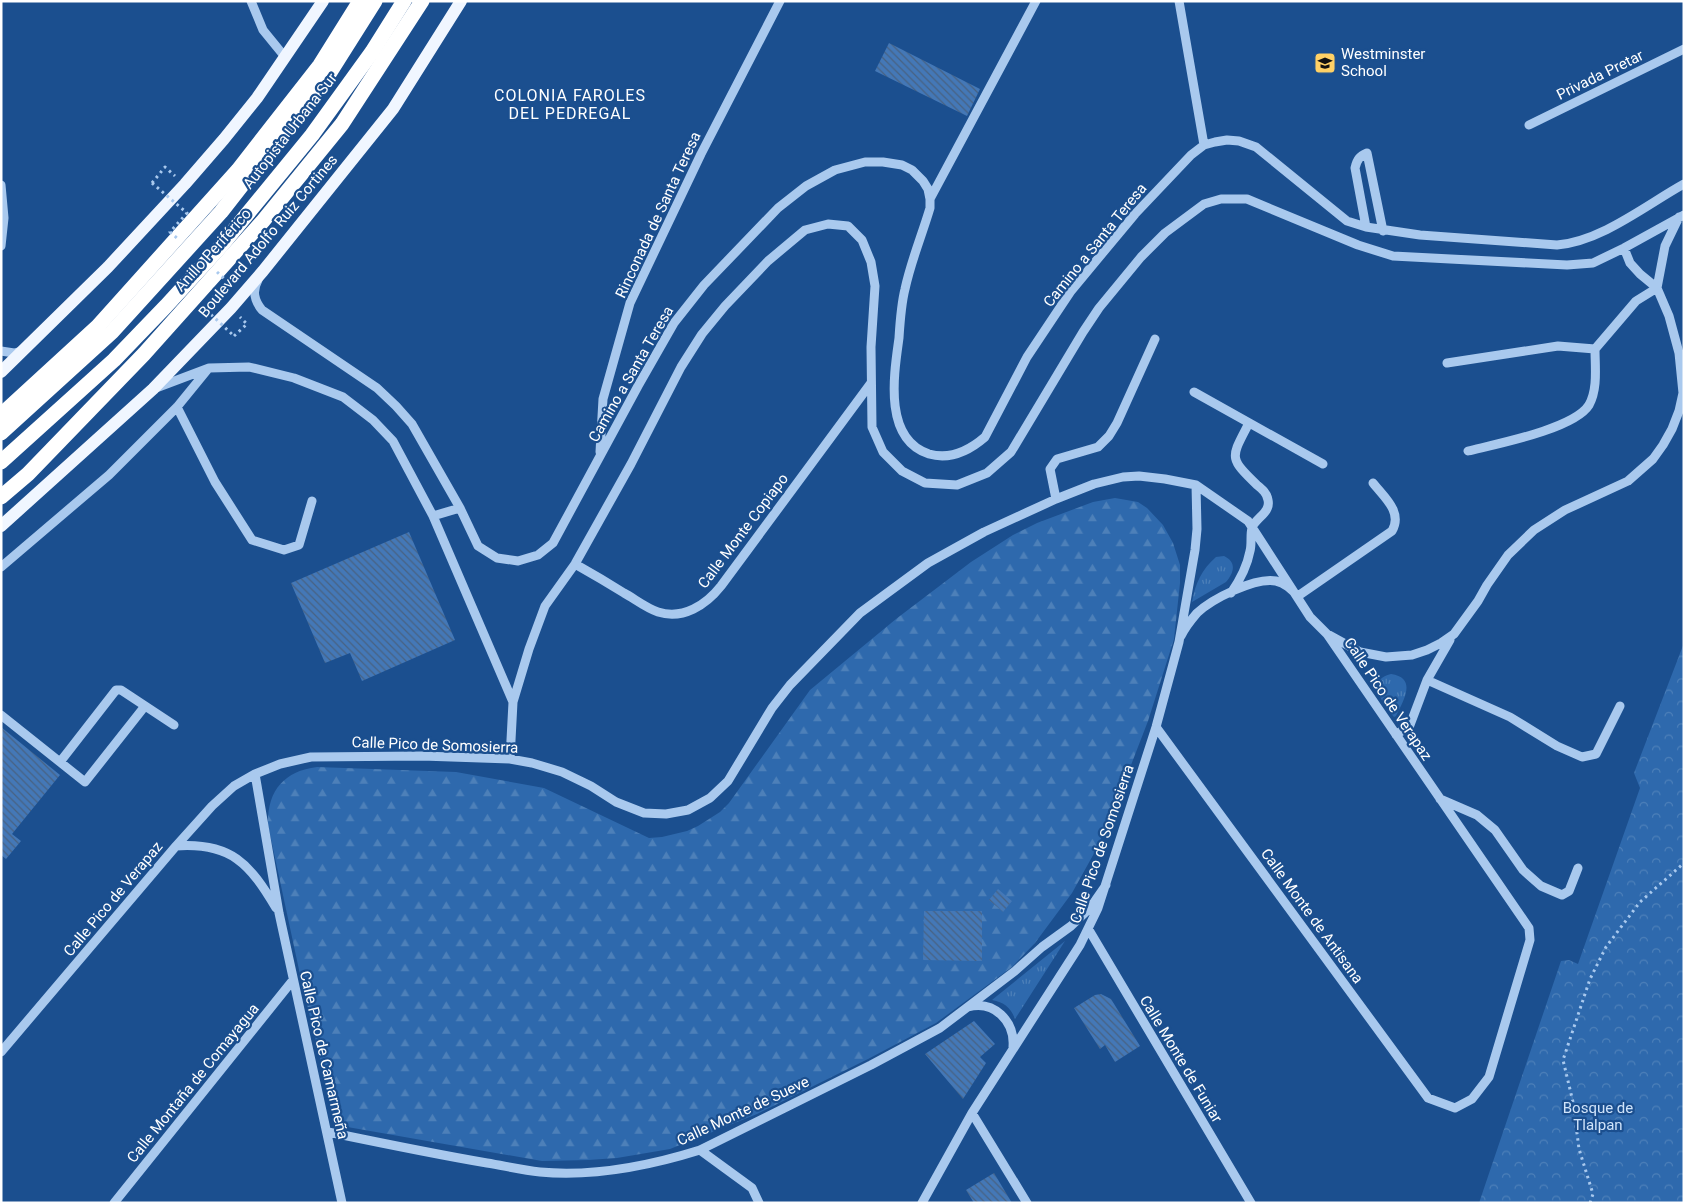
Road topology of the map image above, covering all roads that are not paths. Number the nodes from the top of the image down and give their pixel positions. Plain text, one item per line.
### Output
1 (251, 1) edge
2 (323, 1) edge
3 (360, 1) edge
4 (375, 1) edge
5 (404, 1) edge
6 (422, 1) edge
7 (461, 1) edge
8 (780, 1) edge
9 (1036, 1) edge
10 (1180, 1) edge
11 (1684, 50) edge
12 (285, 57) junction
13 (1529, 125) dead end
14 (1204, 145) junction
15 (1684, 184) edge
16 (1, 185) edge
17 (930, 199) junction
18 (1682, 216) edge
19 (1366, 227) junction
20 (1383, 231) junction
21 (1, 246) edge
22 (1624, 248) junction
23 (263, 272) junction
24 (1657, 288) junction
25 (1155, 339) dead end
26 (1595, 349) junction
27 (1, 351) edge
28 (22, 351) junction
29 (1447, 363) dead end
30 (209, 368) junction
31 (1, 372) edge
32 (870, 383) junction
33 (153, 389) junction
34 (1194, 392) dead end
35 (177, 407) junction
36 (1, 415) edge
37 (1249, 423) junction
38 (1, 433) edge
39 (1468, 451) dead end
40 (600, 455) junction
41 (1, 462) edge
42 (1322, 464) dead end
43 (1373, 483) dead end
44 (1196, 484) junction
45 (1, 497) edge
46 (1056, 499) junction
47 (312, 501) dead end
48 (460, 508) junction
49 (433, 516) junction
50 (1, 526) edge
51 (1252, 527) junction
52 (575, 564) junction
53 (1, 567) edge
54 (1231, 593) junction
55 (1298, 596) junction
56 (1327, 634) junction
57 (1454, 634) junction
58 (1179, 642) junction
59 (1427, 680) junction
60 (513, 702) junction
61 (145, 706) junction
62 (1620, 706) dead end
63 (1, 715) edge
64 (174, 725) dead end
65 (1156, 727) junction
66 (1396, 735) junction
67 (510, 759) junction
68 (60, 762) junction
69 (255, 774) junction
70 (1439, 799) junction
71 (176, 846) junction
72 (1578, 868) dead end
73 (1106, 885) junction
74 (279, 913) junction
75 (1088, 930) junction
76 (293, 980) junction
77 (963, 1009) junction
78 (1013, 1048) junction
79 (1, 1052) edge
80 (1455, 1108) joint
81 (972, 1113) junction
82 (328, 1132) junction
83 (700, 1150) junction
84 (114, 1203) edge
85 (342, 1203) edge
86 (759, 1203) edge
87 (922, 1203) edge
88 (1027, 1203) edge
89 (1251, 1203) edge

1 - 12 street
2 - 12 main road
3 - 36 highway
4 - 38 highway, Autopista Urbana Sur, bridge
5 - 41 highway, Autopista Urbana Sur, bridge
6 - 45 highway, Anillo Periférico
7 - 23 main road, Boulevard Adolfo Ruiz Cortines
8 - 40 street, Rinconada de Santa Teresa
9 - 17 street
10 - 14 street
11 - 13 street, Privada Pretar
12 - 28 main road
14 - 17 street, Camino a Santa Teresa
14 - 19 street, Camino a Santa Teresa
15 - 20 street, Camino a Santa Teresa
16 - 21 street
17 - 40 street, Camino a Santa Teresa
18 - 22 street
18 - 24 street
19 - 20 street, Camino a Santa Teresa
19 - 20 street
22 - 24 street, Calle Pico de Verapaz
22 - 32 street
23 - 33 main road, Boulevard Adolfo Ruiz Cortines
23 - 48 street, Camino a Santa Teresa
24 - 26 street
24 - 57 street, Calle Pico de Verapaz
25 - 46 street
26 - 29 street
26 - 39 street
27 - 28 street
28 - 31 main road
30 - 33 street
30 - 35 street
30 - 49 street
32 - 52 street, Calle Monte Copiapo
32 - 52 street
33 - 50 main road, Boulevard Adolfo Ruiz Cortines
34 - 37 street
35 - 47 street
35 - 53 street
37 - 42 street
37 - 51 street
40 - 48 street, Camino a Santa Teresa
43 - 55 street
44 - 46 street, Calle Pico de Somosierra
44 - 51 street, Calle Pico de Somosierra
44 - 58 street, Calle Pico de Somosierra
46 - 67 street, Calle Pico de Somosierra
48 - 49 street
49 - 60 street
51 - 54 street
51 - 55 street, Calle Pico de Somosierra
52 - 60 street
54 - 55 street
54 - 58 street
55 - 56 street, Calle Pico de Somosierra
56 - 57 street, Calle Pico de Verapaz
56 - 66 street, Calle Pico de Verapaz
57 - 59 street
58 - 65 street, Calle Pico de Somosierra
59 - 62 street
59 - 66 street
60 - 67 street
61 - 64 street
61 - 68 street
61 - 68 street
63 - 68 street
65 - 73 street, Calle Pico de Somosierra
65 - 80 street, Calle Monte de Antisana
66 - 70 street, Calle Pico de Verapaz
67 - 69 street, Calle Pico de Somosierra
69 - 71 street, Calle Pico de Verapaz
69 - 74 street, Calle Pico de Camarmeña
70 - 72 street
70 - 80 street, Calle Pico de Verapaz
71 - 74 street, Calle Pico de Camarmeña
71 - 79 street, Calle Pico de Verapaz
73 - 75 street, Calle Pico de Somosierra
73 - 77 street, Calle Monte de Sueve
74 - 76 street, Calle Pico de Camarmeña
75 - 78 street, Calle Pico de Somosierra
75 - 89 street, Calle Monte de Funiar
76 - 82 street, Calle Pico de Camarmeña
76 - 84 street, Calle Montaña de Comayagua
77 - 78 street
77 - 83 street, Calle Monte de Sueve
78 - 81 street, Calle Pico de Somosierra
81 - 87 street, Calle Pico de Somosierra
81 - 88 street
82 - 83 street, Calle Monte de Sueve
82 - 85 street, Calle Pico de Camarmeña
83 - 86 street

